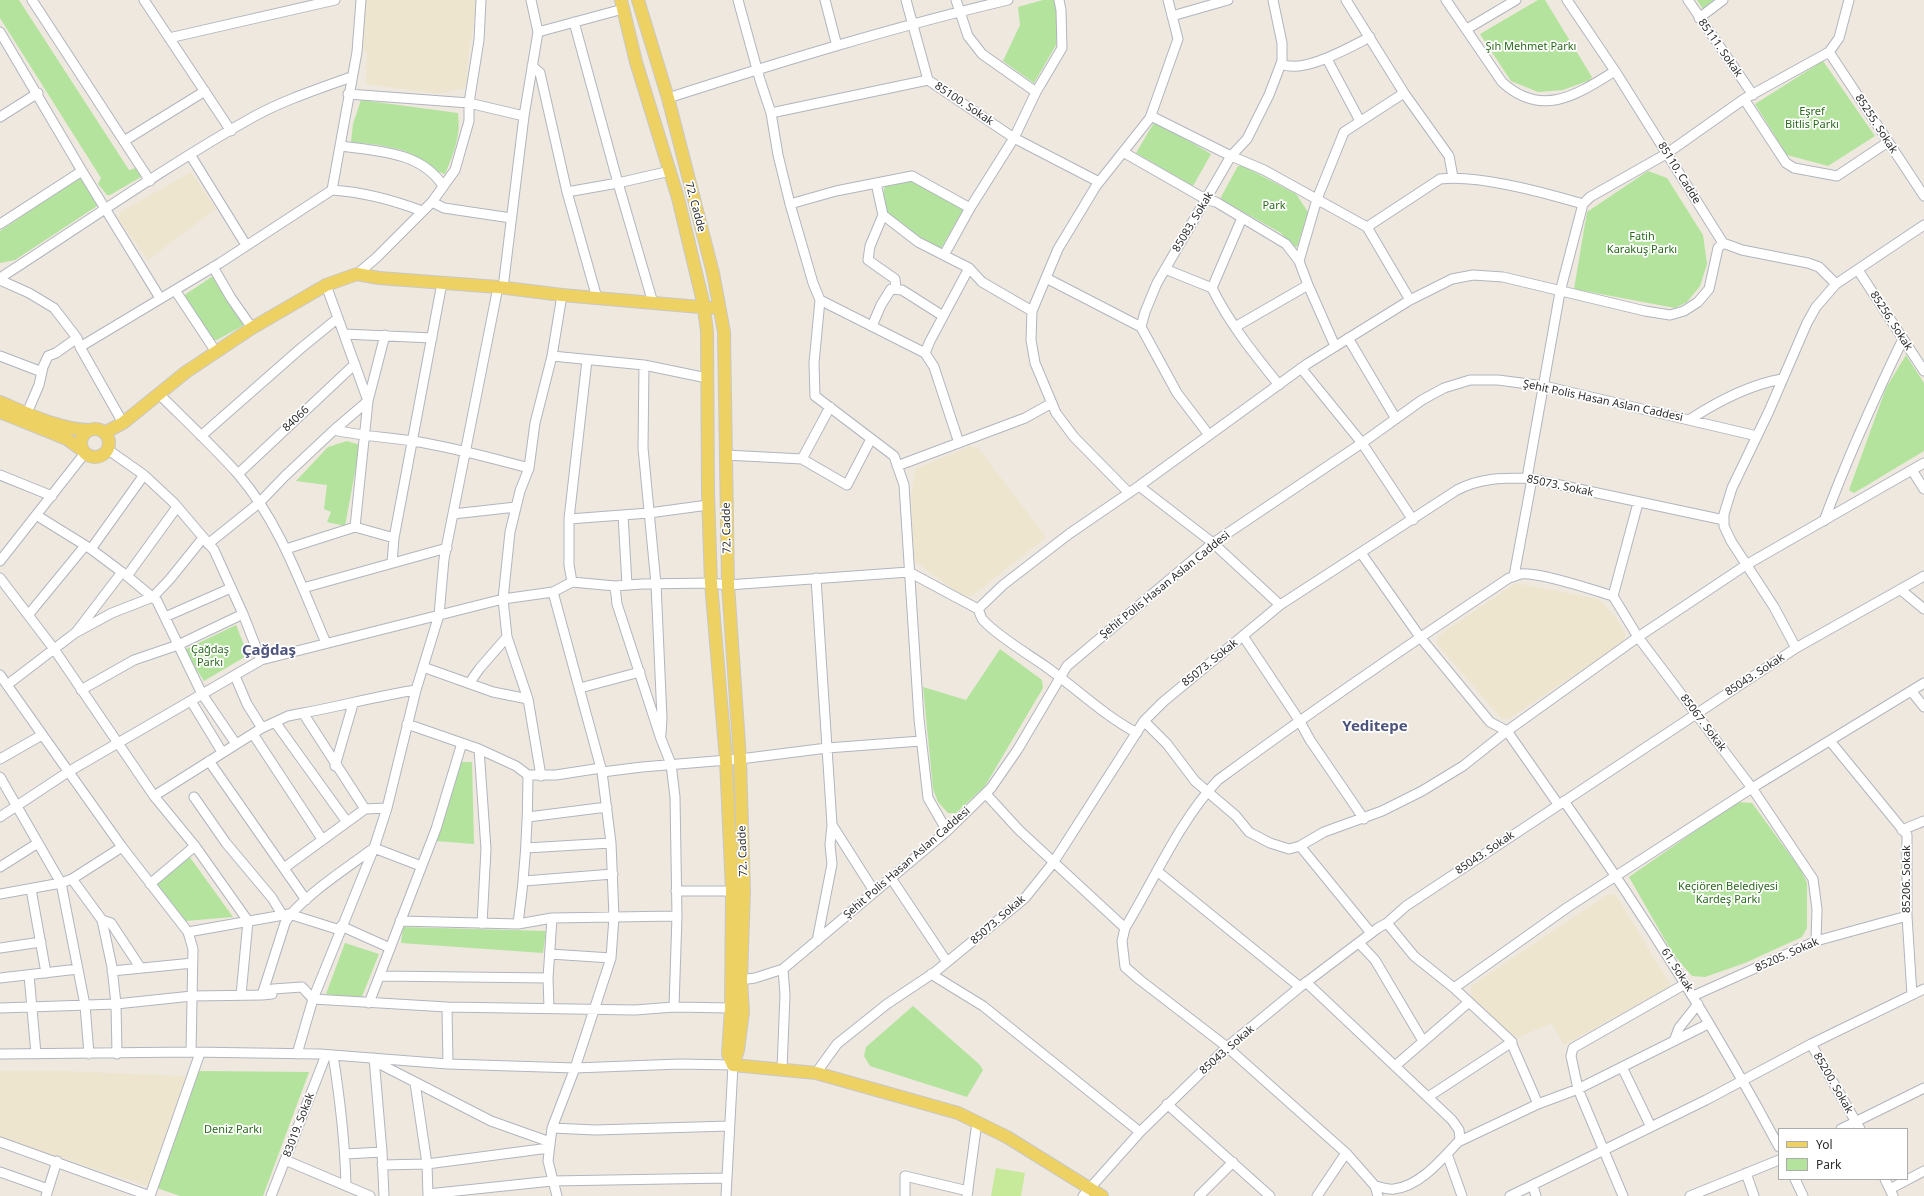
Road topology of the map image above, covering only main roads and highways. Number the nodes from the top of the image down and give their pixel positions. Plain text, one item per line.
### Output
1 (638, 0) edge
2 (622, 5) edge
3 (704, 307) junction
4 (721, 309) junction
5 (0, 402) edge
6 (0, 412) edge
7 (89, 430) junction
8 (104, 433) junction
9 (84, 452) junction
10 (733, 1065) junction
11 (1086, 1192) edge
12 (1102, 1196) edge

1 - 4 main road, 72. Cadde
2 - 3 main road
3 - 4 main road
3 - 8 main road
3 - 10 main road
4 - 10 main road, 72. Cadde
5 - 7 main road
6 - 9 main road
7 - 8 main road
7 - 9 main road
8 - 9 main road
10 - 11 main road
11 - 12 main road

